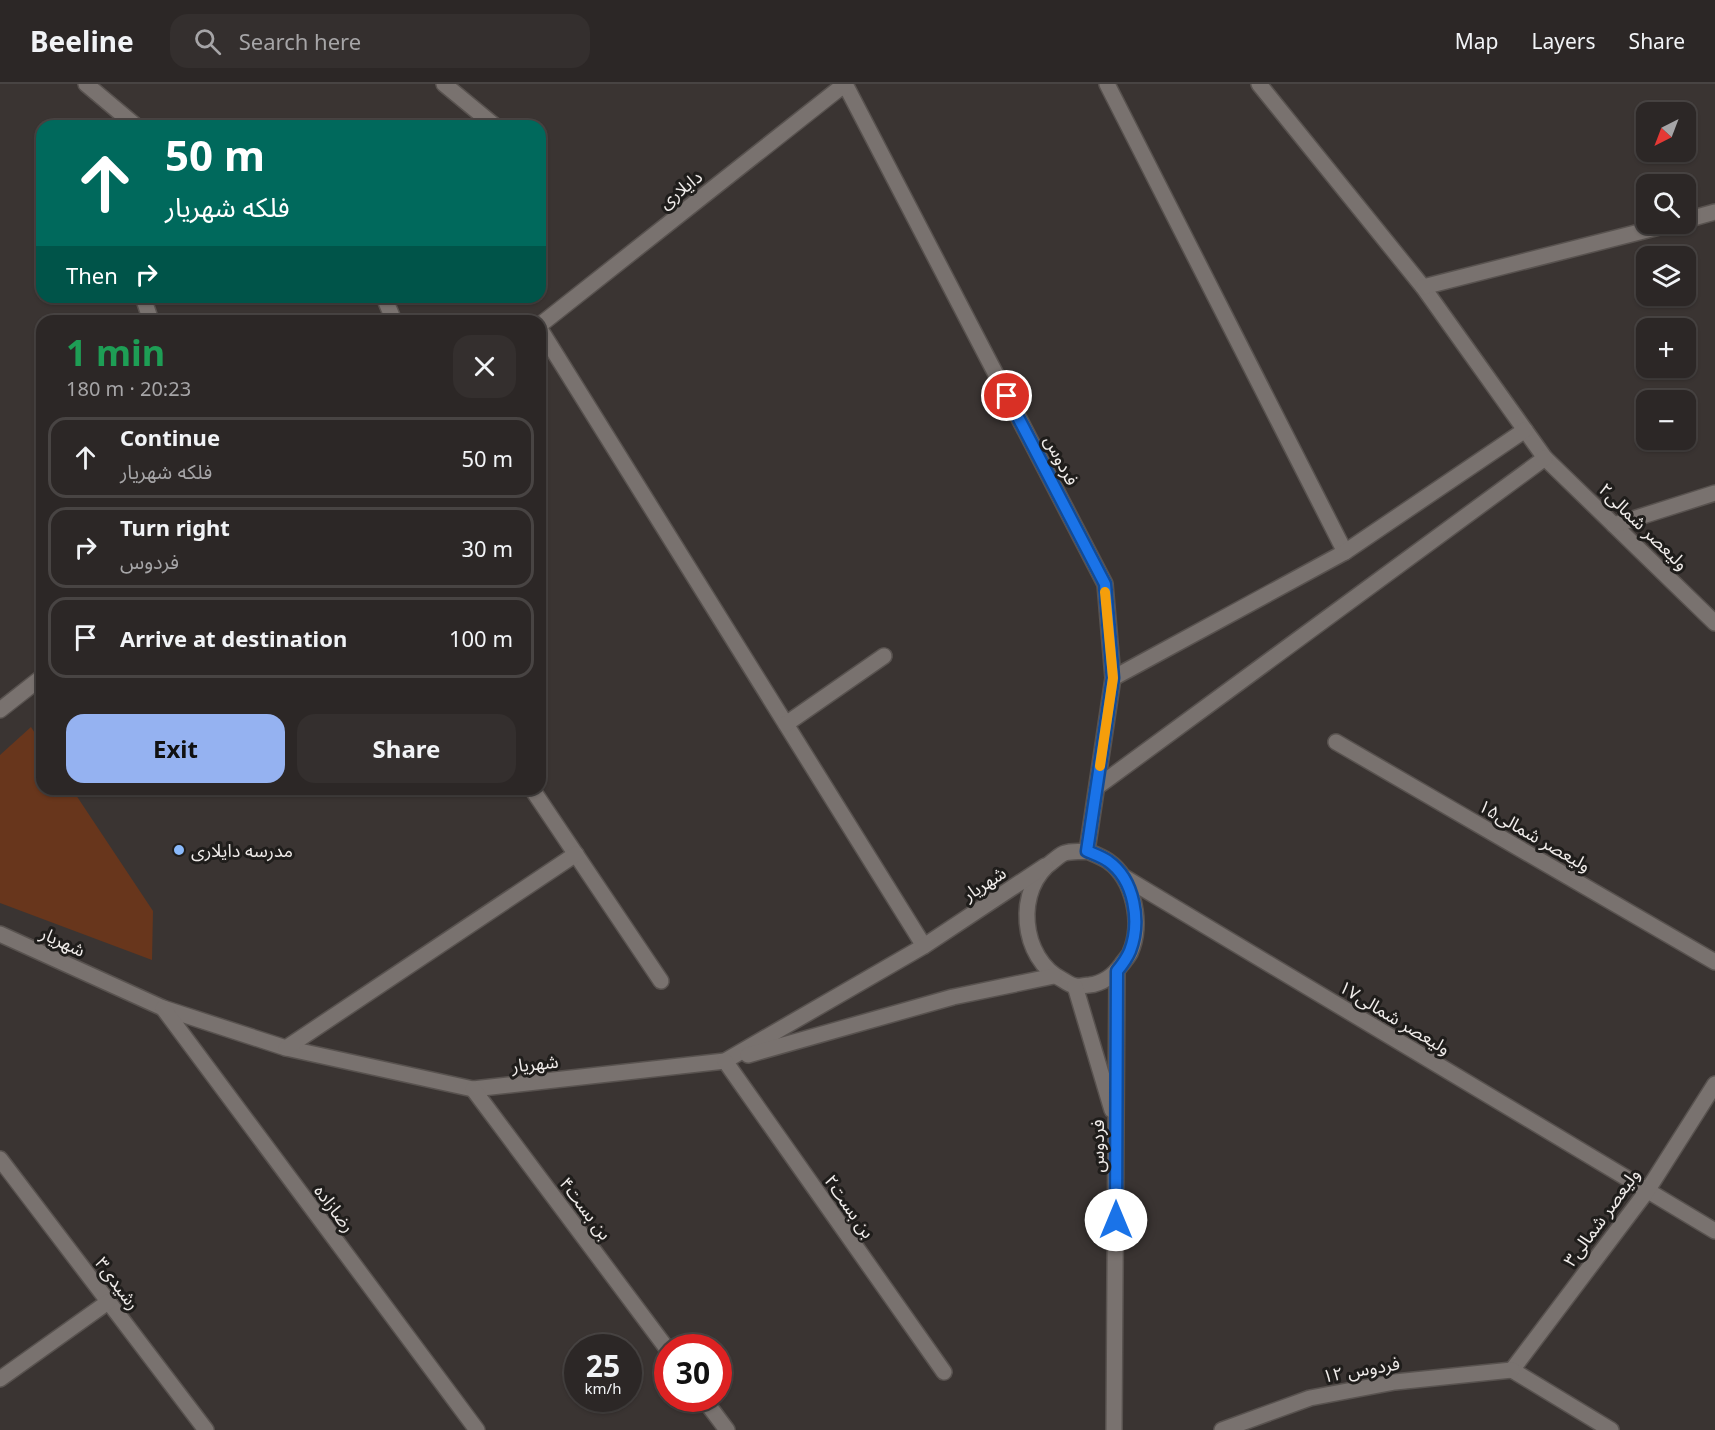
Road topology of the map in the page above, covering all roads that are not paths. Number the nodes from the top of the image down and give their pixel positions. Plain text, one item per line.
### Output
1 (86, 84) edge
2 (444, 84) edge
3 (845, 84) edge
4 (1107, 84) edge
5 (1259, 84) edge
6 (129, 120) edge
7 (488, 120) edge
8 (1715, 212) edge
9 (1696, 217) edge
10 (1636, 233) edge
11 (1423, 287) junction
12 (546, 322) edge
13 (546, 337) edge
14 (1526, 430) junction
15 (1545, 458) junction
16 (1715, 493) edge
17 (1614, 525) junction
18 (1345, 552) junction
19 (1715, 623) edge
20 (884, 657) dead end
21 (1113, 678) junction
22 (36, 681) edge
23 (2, 703) edge
24 (786, 724) junction
25 (1336, 742) dead end
26 (1097, 787) junction
27 (536, 795) edge
28 (1087, 851) junction
29 (576, 854) junction
30 (1045, 866) junction
31 (1124, 877) junction
32 (0, 934) edge
33 (924, 946) junction
34 (1715, 962) edge
35 (1117, 971) junction
36 (1054, 976) junction
37 (661, 981) dead end
38 (1075, 986) junction
39 (163, 1008) junction
40 (286, 1048) junction
41 (725, 1061) junction
42 (1715, 1084) edge
43 (473, 1089) junction
44 (1117, 1127) junction
45 (0, 1159) edge
46 (1647, 1191) junction
47 (1715, 1231) edge
48 (108, 1302) junction
49 (656, 1334) edge
50 (1512, 1370) junction
51 (944, 1372) dead end
52 (0, 1379) edge
53 (714, 1412) edge
54 (206, 1430) edge
55 (477, 1430) edge
56 (727, 1430) edge
57 (1114, 1430) edge
58 (1222, 1430) edge
59 (1611, 1430) edge

1 - 6 street
2 - 7 street
3 - 12 street, دایلاری
3 - 21 street, فردوس
4 - 18 street
5 - 11 street, ولیعصر شمالی۲
8 - 9 street
10 - 11 street
11 - 14 street, ولیعصر شمالی۲
13 - 24 street
14 - 15 street, ولیعصر شمالی۲
14 - 18 street
15 - 17 street, ولیعصر شمالی۲
15 - 26 street
16 - 17 street
17 - 19 street, ولیعصر شمالی۲
18 - 21 street
20 - 24 street
21 - 26 street, فردوس
22 - 23 street
24 - 33 street
25 - 34 street, ولیعصر شمالی۱۵
26 - 28 street, فردوس
27 - 29 street
28 - 30 street
28 - 31 street
29 - 37 street
29 - 40 street
30 - 33 street, شهریار
30 - 36 street
31 - 35 street
31 - 46 street, ولیعصر شمالی۱۷
32 - 39 street, شهریار
33 - 41 street, شهریار
35 - 38 street
35 - 44 street, فردوس
36 - 38 street
36 - 41 street
38 - 44 street
39 - 40 street, شهریار
39 - 55 street, رضازاده
40 - 43 street, شهریار
41 - 43 street, شهریار
41 - 51 street, بن بست۲
42 - 46 street, ولیعصر شمالی۳
43 - 49 street, بن بست۴
44 - 57 street, فردوس
45 - 48 street, رشیدی۳
46 - 47 street, ولیعصر شمالی۱۷
46 - 50 street, ولیعصر شمالی۳
48 - 52 street
48 - 54 street, رشیدی۳
50 - 58 street, فردوس ۱۲
50 - 59 street
53 - 56 street

